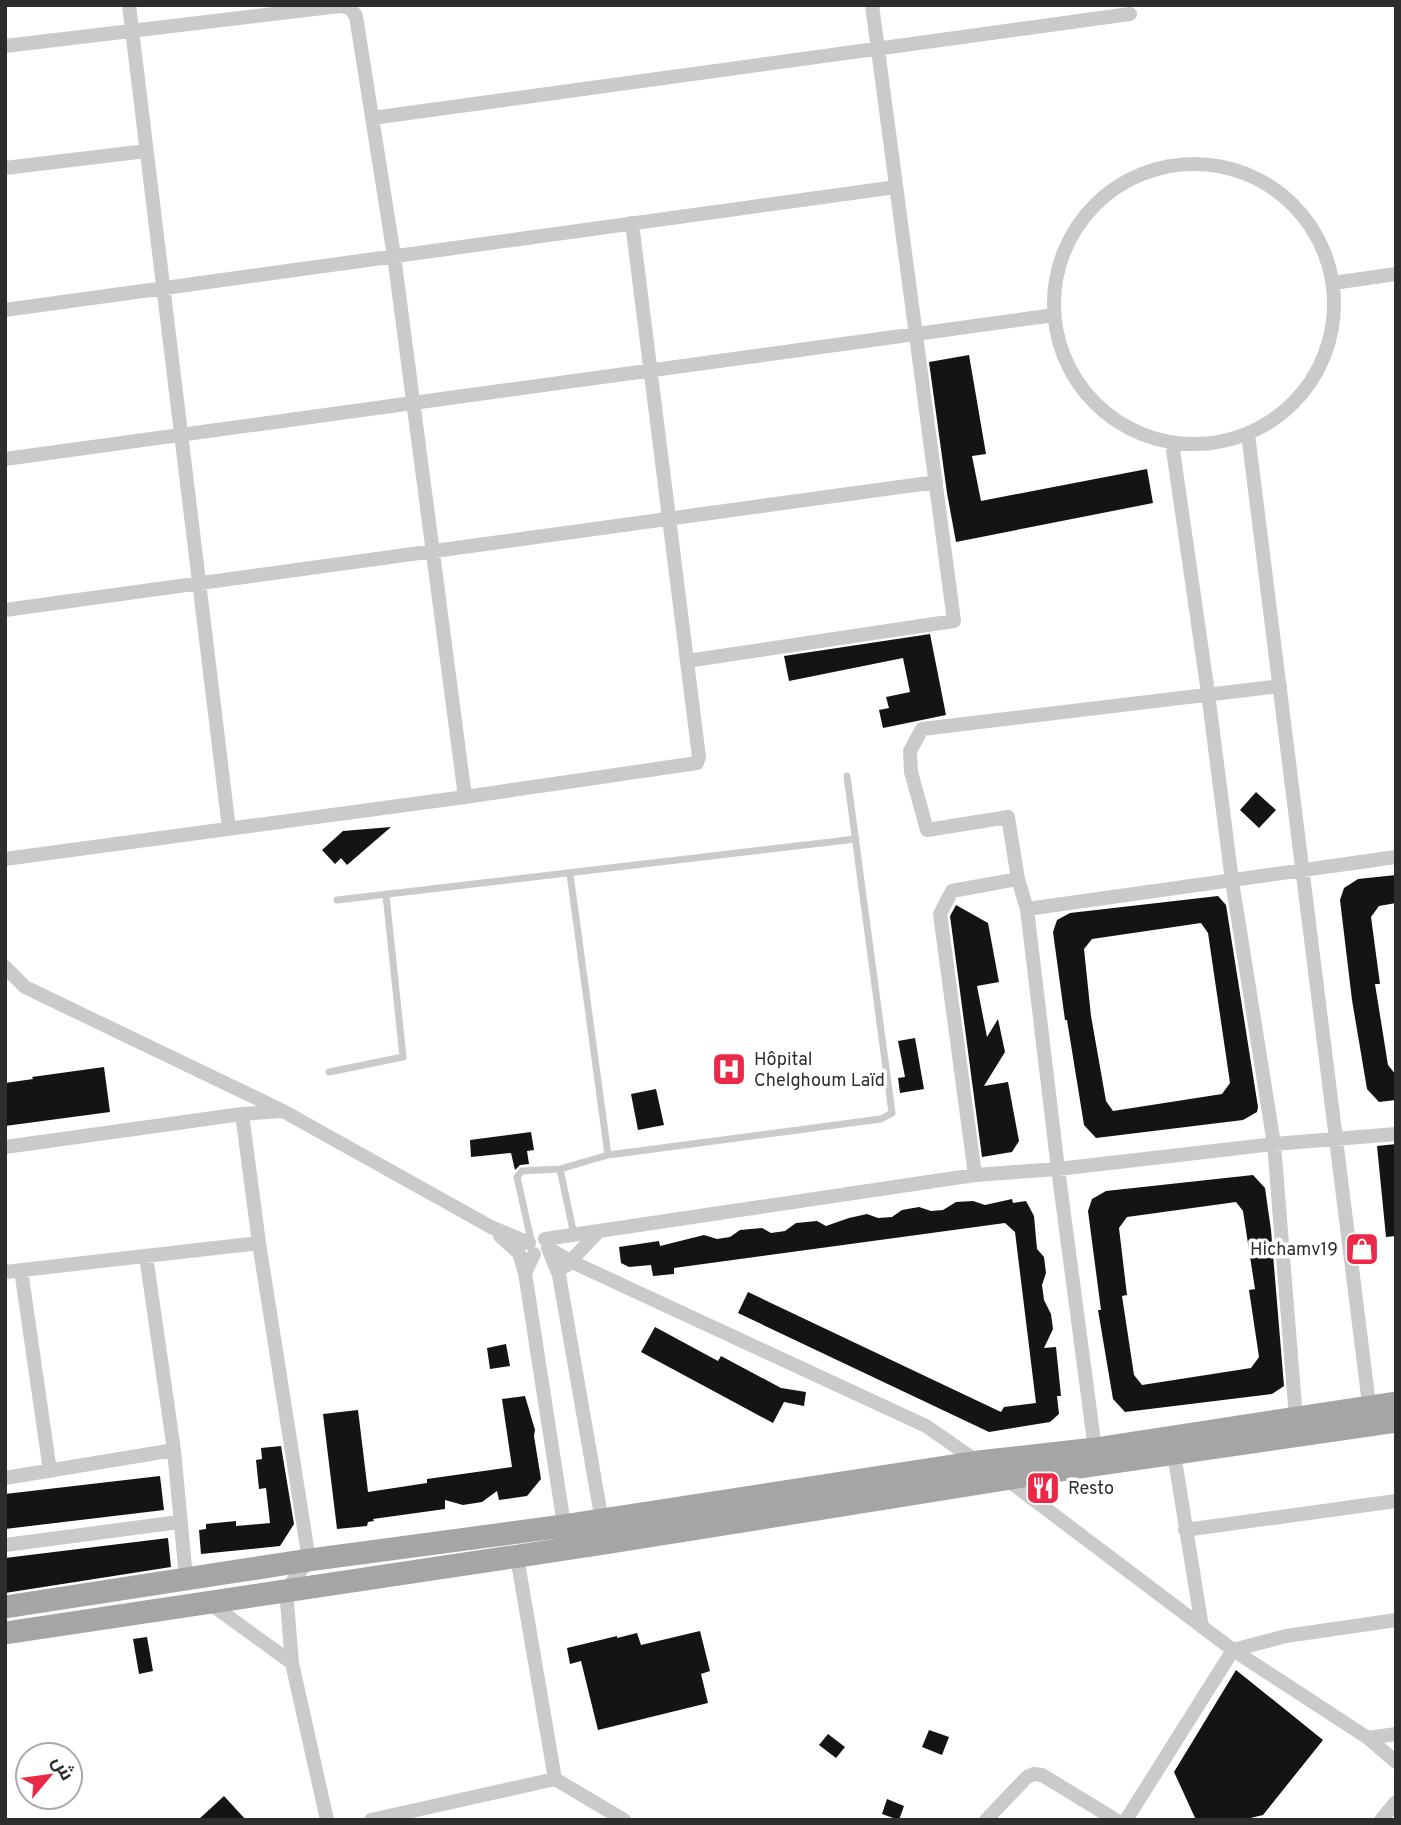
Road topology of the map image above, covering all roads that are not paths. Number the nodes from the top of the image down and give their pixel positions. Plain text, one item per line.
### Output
1 (129, 5) edge
2 (872, 5) edge
3 (1130, 14) dead end
4 (132, 30) junction
5 (5, 46) edge
6 (878, 49) junction
7 (372, 118) junction
8 (146, 151) junction
9 (5, 168) edge
10 (896, 187) junction
11 (632, 223) junction
12 (394, 256) junction
13 (1396, 274) edge
14 (1333, 283) junction
15 (163, 288) junction
16 (5, 310) edge
17 (1054, 315) junction
18 (916, 335) junction
19 (651, 371) junction
20 (413, 403) junction
21 (181, 435) junction
22 (1248, 435) junction
23 (1172, 443) junction
24 (5, 459) edge
25 (936, 482) junction
26 (670, 519) junction
27 (432, 551) junction
28 (198, 583) junction
29 (5, 610) edge
30 (687, 661) junction
31 (1280, 686) junction
32 (1208, 693) junction
33 (847, 776) dead end
34 (465, 797) junction
35 (229, 829) junction
36 (856, 839) junction
37 (1396, 857) edge
38 (5, 859) edge
39 (1304, 869) junction
40 (570, 874) junction
41 (1018, 879) junction
42 (1232, 881) junction
43 (386, 894) junction
44 (337, 900) dead end
45 (1027, 909) junction
46 (5, 967) edge
47 (329, 1072) dead end
48 (283, 1111) junction
49 (242, 1114) junction
50 (1396, 1134) edge
51 (1338, 1140) junction
52 (1274, 1144) junction
53 (5, 1147) edge
54 (608, 1155) junction
55 (560, 1169) junction
56 (1058, 1169) junction
57 (975, 1175) junction
58 (492, 1227) junction
59 (598, 1232) junction
60 (574, 1235) junction
61 (259, 1243) junction
62 (537, 1245) junction
63 (146, 1256) junction
64 (570, 1261) junction
65 (21, 1270) junction
66 (5, 1272) edge
67 (526, 1273) junction
68 (559, 1275) junction
69 (1396, 1403) edge
70 (1380, 1417) edge
71 (1301, 1426) junction
72 (174, 1450) junction
73 (1096, 1450) junction
74 (1174, 1454) junction
75 (978, 1462) junction
76 (50, 1471) junction
77 (5, 1478) edge
78 (1006, 1479) junction
79 (1396, 1501) edge
80 (602, 1520) junction
81 (179, 1522) junction
82 (1185, 1530) junction
83 (566, 1537) junction
84 (605, 1543) junction
85 (5, 1545) edge
86 (517, 1557) junction
87 (309, 1560) junction
88 (186, 1578) junction
89 (286, 1590) junction
90 (207, 1601) junction
91 (5, 1607) edge
92 (1396, 1620) edge
93 (1202, 1627) junction
94 (5, 1633) edge
95 (1233, 1650) junction
96 (292, 1663) junction
97 (1396, 1734) edge
98 (1368, 1738) junction
99 (1396, 1762) edge
100 (555, 1779) junction
101 (1396, 1802) edge
102 (327, 1820) edge
103 (371, 1820) edge
104 (624, 1820) edge
105 (986, 1820) edge
106 (1116, 1820) edge
107 (1126, 1820) edge
108 (1381, 1820) edge

1 - 4 street
2 - 6 street
3 - 6 street
4 - 5 street
4 - 7 street
4 - 8 street
6 - 7 street
6 - 10 street
7 - 12 street
8 - 9 street
8 - 15 street
10 - 11 street
10 - 18 street
11 - 12 street
11 - 19 street
12 - 15 street
12 - 20 street
13 - 14 street
14 - 17 street
14 - 22 street
15 - 16 street
15 - 21 street
17 - 18 street
17 - 23 street
18 - 19 street
18 - 25 street
19 - 20 street
19 - 26 street
20 - 21 street
20 - 27 street
21 - 24 street
21 - 28 street
22 - 23 street
22 - 31 street
23 - 32 street
25 - 26 street
25 - 30 street
26 - 27 street
26 - 30 street
27 - 28 street
27 - 34 street
28 - 29 street
28 - 35 street
30 - 34 street
31 - 32 street
31 - 39 street
32 - 41 street
32 - 42 street
33 - 36 lane
34 - 35 street
35 - 38 street
36 - 40 lane
36 - 54 lane
37 - 39 street
39 - 42 street
39 - 51 street
40 - 43 lane
40 - 54 lane
41 - 45 street
41 - 57 street
42 - 45 street
42 - 52 street
43 - 44 lane
43 - 47 lane
45 - 56 street
46 - 48 street
48 - 49 street
48 - 58 street
49 - 53 street
49 - 61 street
50 - 51 street
51 - 52 street
51 - 70 street
52 - 56 street
52 - 71 street
54 - 55 lane
55 - 60 lane
55 - 62 lane
56 - 57 street
56 - 73 street
57 - 59 street
58 - 62 street
58 - 67 street
59 - 60 street
59 - 64 street
60 - 62 street
61 - 63 street
61 - 87 street
62 - 64 street
62 - 67 street
62 - 68 street
63 - 65 street
63 - 72 street
64 - 68 street
64 - 75 street
65 - 66 street
65 - 76 street
67 - 83 street
68 - 80 street
69 - 70 main road
70 - 71 main road
71 - 73 main road
71 - 74 main road
72 - 76 street
72 - 81 street
73 - 75 main road
74 - 78 main road
74 - 82 street
75 - 78 street
75 - 80 main road
76 - 77 street
78 - 84 main road
78 - 93 street
79 - 82 street
80 - 83 main road
80 - 84 street
81 - 85 street
81 - 88 street
82 - 93 street
83 - 84 main road
83 - 86 main road
83 - 87 main road
86 - 89 main road
86 - 100 street
87 - 88 main road
87 - 89 street
88 - 91 main road
89 - 90 main road
89 - 96 street
90 - 94 main road
90 - 96 street
92 - 95 street
93 - 95 street
95 - 98 street
95 - 107 street
96 - 102 street
97 - 98 street
98 - 99 street
100 - 103 street
100 - 104 street
101 - 108 street
105 - 106 street

